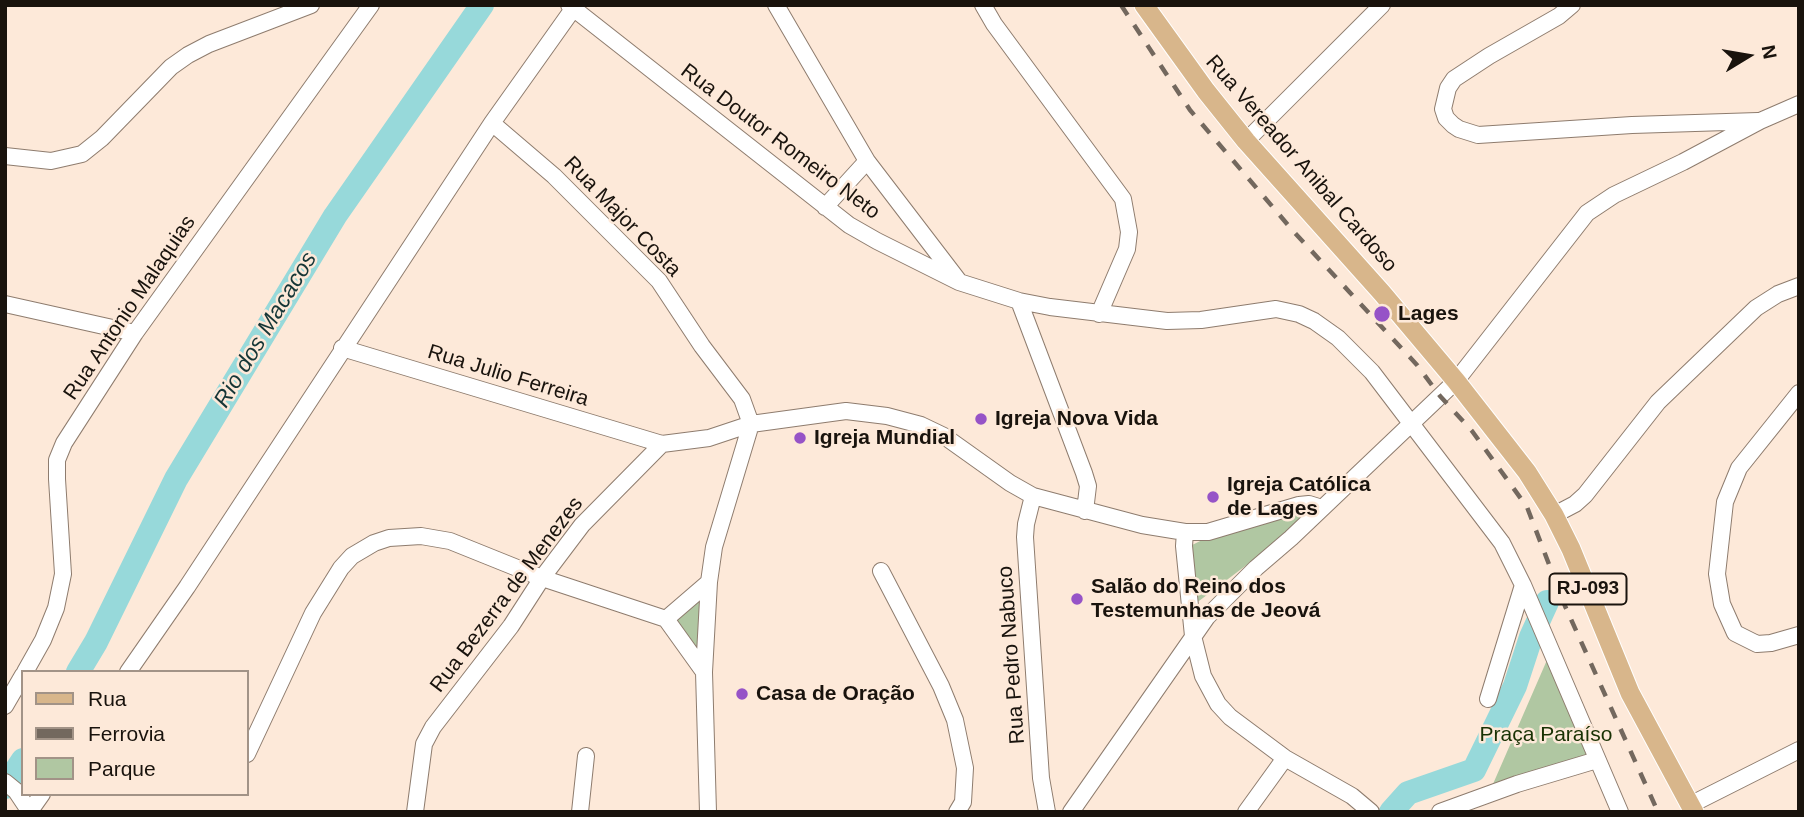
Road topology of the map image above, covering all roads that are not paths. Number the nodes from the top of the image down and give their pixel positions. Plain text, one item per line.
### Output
1 (311, 5) edge
2 (370, 5) edge
3 (776, 5) edge
4 (984, 5) edge
5 (1144, 5) edge
6 (1382, 5) edge
7 (1572, 5) edge
8 (571, 7) edge
9 (1799, 104) edge
10 (1760, 121) junction
11 (492, 123) junction
12 (1245, 141) junction
13 (5, 156) edge
14 (867, 161) junction
15 (825, 207) junction
16 (959, 282) junction
17 (1799, 286) edge
18 (1019, 301) junction
19 (5, 304) edge
20 (1099, 314) junction
21 (135, 333) junction
22 (342, 348) junction
23 (1457, 381) junction
24 (1799, 393) edge
25 (751, 424) junction
26 (1410, 424) junction
27 (662, 444) junction
28 (1033, 496) junction
29 (1322, 508) junction
30 (1085, 511) junction
31 (1554, 515) junction
32 (1185, 532) junction
33 (881, 570) dead end
34 (542, 578) junction
35 (709, 582) junction
36 (1523, 585) junction
37 (666, 619) junction
38 (1799, 635) edge
39 (1193, 636) junction
40 (26, 670) edge
41 (129, 670) edge
42 (704, 672) junction
43 (21, 678) edge
44 (1488, 699) dead end
45 (5, 706) edge
46 (1799, 750) edge
47 (248, 752) edge
48 (586, 756) dead end
49 (1285, 758) junction
50 (1597, 760) junction
51 (10, 786) edge
52 (41, 796) edge
53 (1692, 808) edge
54 (30, 811) edge
55 (415, 812) edge
56 (580, 812) edge
57 (708, 812) edge
58 (957, 812) edge
59 (1047, 812) edge
60 (1071, 812) edge
61 (1246, 812) edge
62 (1371, 812) edge
63 (1440, 812) edge
64 (1620, 812) edge

1 - 13 street
2 - 21 street, Rua Antonio Malaquias
3 - 14 street
4 - 20 street
5 - 12 main road, Rua Vereador Anibal Cardoso / RJ-093
6 - 12 street
7 - 10 street
8 - 11 street
8 - 15 street, Rua Doutor Romeiro Neto
9 - 10 street
10 - 23 street
11 - 22 street
11 - 25 street, Rua Major Costa
12 - 23 main road, Rua Vereador Anibal Cardoso / RJ-093
14 - 15 street
14 - 16 street
15 - 16 street, Rua Doutor Romeiro Neto
16 - 18 street, Rua Doutor Romeiro Neto
17 - 31 street
18 - 20 street, Rua Doutor Romeiro Neto
18 - 30 street
19 - 21 street
20 - 26 street, Rua Doutor Romeiro Neto
21 - 40 street, Rua Antonio Malaquias
22 - 27 street, Rua Julio Ferreira
22 - 41 street
23 - 26 street
23 - 31 main road, RJ-093
24 - 38 street
25 - 27 street
25 - 28 street
25 - 35 street
26 - 29 street
26 - 36 street, Rua Doutor Romeiro Neto
27 - 34 street, Rua Bezerra de Menezes
28 - 30 street
28 - 59 street, Rua Pedro Nabuco
29 - 32 street
29 - 39 street
30 - 32 street
31 - 53 main road, RJ-093
32 - 39 street
33 - 58 street
34 - 37 street
34 - 47 street
34 - 55 street, Rua Bezerra de Menezes
35 - 37 street
35 - 42 street
36 - 44 street
36 - 50 street, Rua Doutor Romeiro Neto
37 - 42 street
39 - 49 street
39 - 60 street
42 - 57 street
43 - 45 street, Rua Antonio Malaquias
46 - 53 street
48 - 56 street
49 - 61 street
49 - 62 street
50 - 63 street
50 - 64 street, Rua Doutor Romeiro Neto
51 - 54 street
52 - 54 street

